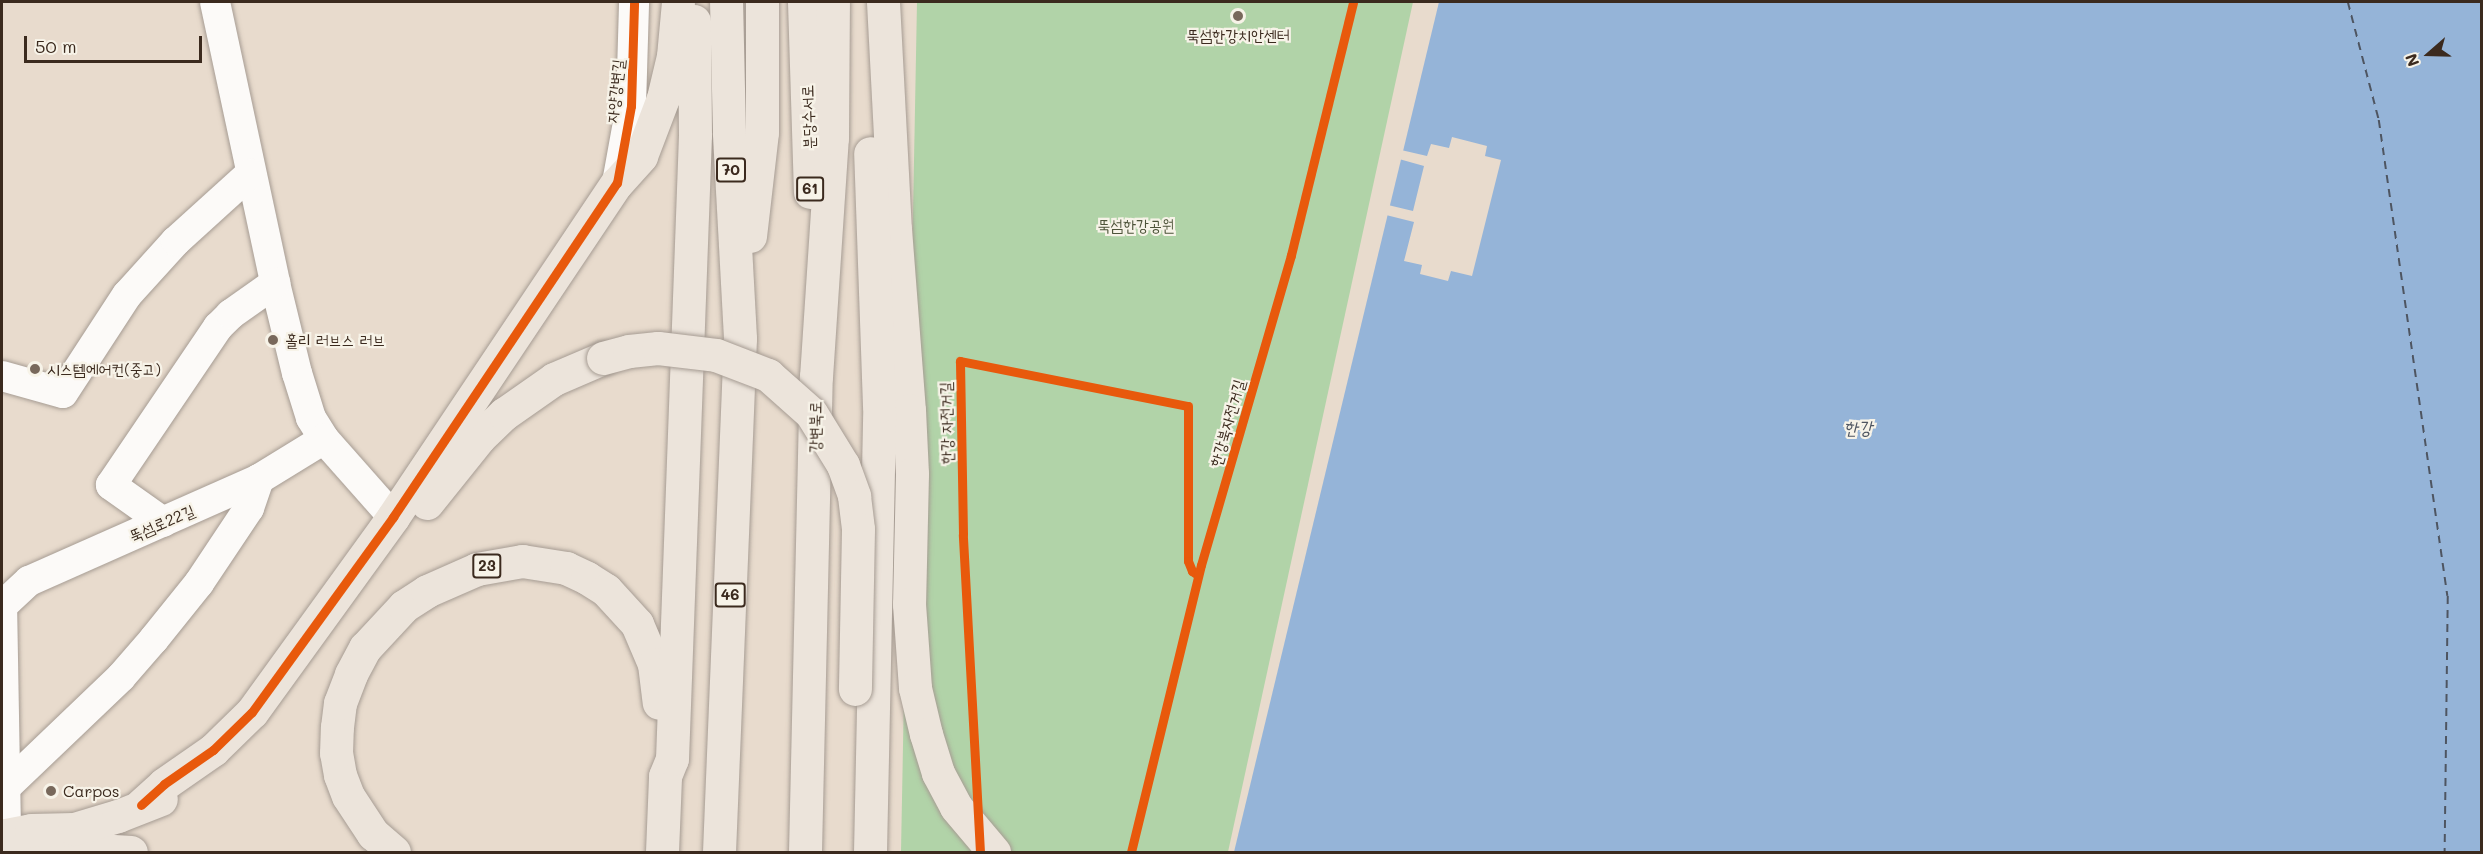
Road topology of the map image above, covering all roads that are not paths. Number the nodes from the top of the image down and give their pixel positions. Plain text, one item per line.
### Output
1 (215, 2) edge
2 (634, 2) edge
3 (678, 2) edge
4 (694, 2) edge
5 (726, 2) edge
6 (762, 2) edge
7 (804, 2) edge
8 (833, 2) edge
9 (876, 2) edge
10 (883, 2) edge
11 (250, 174) junction
12 (617, 183) junction
13 (275, 283) junction
14 (740, 338) junction
15 (2, 376) edge
16 (816, 377) junction
17 (324, 439) junction
18 (259, 479) junction
19 (393, 517) junction
20 (163, 522) junction
21 (2, 601) edge
22 (2, 606) edge
23 (2, 664) edge
24 (665, 777) junction
25 (6, 787) junction
26 (141, 806) junction
27 (4, 835) edge
28 (131, 852) edge
29 (394, 852) edge
30 (662, 852) edge
31 (719, 852) edge
32 (805, 852) edge
33 (853, 852) edge
34 (870, 852) edge
35 (994, 852) edge

1 - 11 street
2 - 12 street, 자양강변길
3 - 12 main road
4 - 24 main road
5 - 14 main road, 70
6 - 14 main road
7 - 16 main road, 분당수서로 / 61
8 - 16 main road, 강변북로
9 - 34 main road
10 - 35 main road
11 - 13 street
11 - 15 street
12 - 19 main road
13 - 17 street
13 - 20 street
14 - 31 main road, 46
16 - 32 main road, 강변북로
17 - 18 street, 뚝섬로22길
17 - 19 street
18 - 20 street, 뚝섬로22길
18 - 25 street
19 - 26 main road
20 - 22 street, 뚝섬로22길
21 - 22 street
22 - 23 street
23 - 25 street
24 - 29 main road, 23
24 - 30 main road, 23
25 - 27 street
26 - 27 main road
26 - 33 main road, bridge
27 - 28 main road

